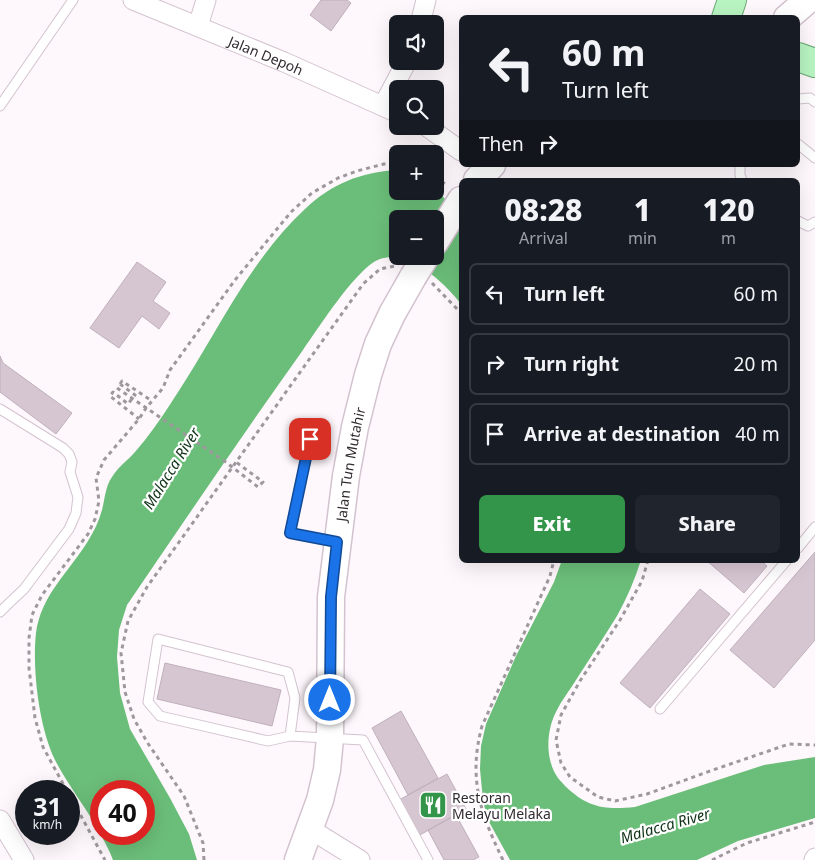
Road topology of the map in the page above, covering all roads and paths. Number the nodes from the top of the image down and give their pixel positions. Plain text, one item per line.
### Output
1 (73, 0) edge
2 (134, 0) edge
3 (206, 0) edge
4 (426, 0) edge
5 (732, 0) edge
6 (808, 0) edge
7 (422, 15) edge
8 (727, 15) edge
9 (790, 15) edge
10 (198, 26) junction
11 (800, 58) edge
12 (815, 63) edge
13 (800, 99) edge
14 (815, 102) edge
15 (0, 106) edge
16 (389, 109) edge
17 (444, 130) edge
18 (459, 134) edge
19 (439, 135) edge
20 (800, 146) edge
21 (459, 149) edge
22 (815, 158) edge
23 (389, 164) edge
24 (444, 185) edge
25 (455, 194) edge
26 (444, 220) edge
27 (800, 222) edge
28 (815, 222) edge
29 (418, 271) edge
30 (459, 311) edge
31 (117, 388) dead end
32 (132, 399) junction
33 (152, 401) junction
34 (146, 408) junction
35 (0, 409) edge
36 (139, 419) junction
37 (310, 439) dead end
38 (236, 462) junction
39 (232, 467) junction
40 (815, 528) edge
41 (337, 542) junction
42 (800, 546) edge
43 (553, 563) edge
44 (647, 563) edge
45 (784, 563) edge
46 (0, 612) edge
47 (660, 709) dead end
48 (290, 736) junction
49 (330, 738) junction
50 (815, 745) edge
51 (61, 780) edge
52 (80, 814) edge
53 (0, 820) edge
54 (815, 822) edge
55 (310, 829) junction
56 (24, 860) edge
57 (105, 860) edge
58 (204, 860) edge
59 (298, 860) edge
60 (360, 860) edge
61 (428, 860) edge
62 (503, 860) edge
63 (712, 860) edge

1 - 15 lane
2 - 10 street, Jalan Depoh
3 - 10 street
4 - 7 street
5 - 8 main road
6 - 9 street
10 - 16 street, Jalan Depoh
11 - 12 main road
13 - 14 lane
17 - 18 street
19 - 21 street
20 - 22 lane
23 - 33 path
24 - 25 path
25 - 26 street
27 - 28 lane
29 - 30 path
29 - 38 path
29 - 41 street, Jalan Tun Mutahir
31 - 32 path
32 - 33 path
32 - 34 path
32 - 36 path
33 - 34 path
34 - 36 path
34 - 39 path
35 - 46 lane
36 - 51 path
37 - 41 lane
38 - 39 path
38 - 39 path
39 - 58 path
40 - 42 lane
41 - 49 street, Jalan Tun Mutahir
43 - 62 path
44 - 50 path
45 - 47 lane
48 - 48 lane
48 - 49 lane
49 - 55 street, Jalan Tun Mutahir
49 - 61 lane
52 - 57 path
53 - 56 street
54 - 63 path
55 - 59 street, Jalan Tun Mutahir
55 - 60 street

